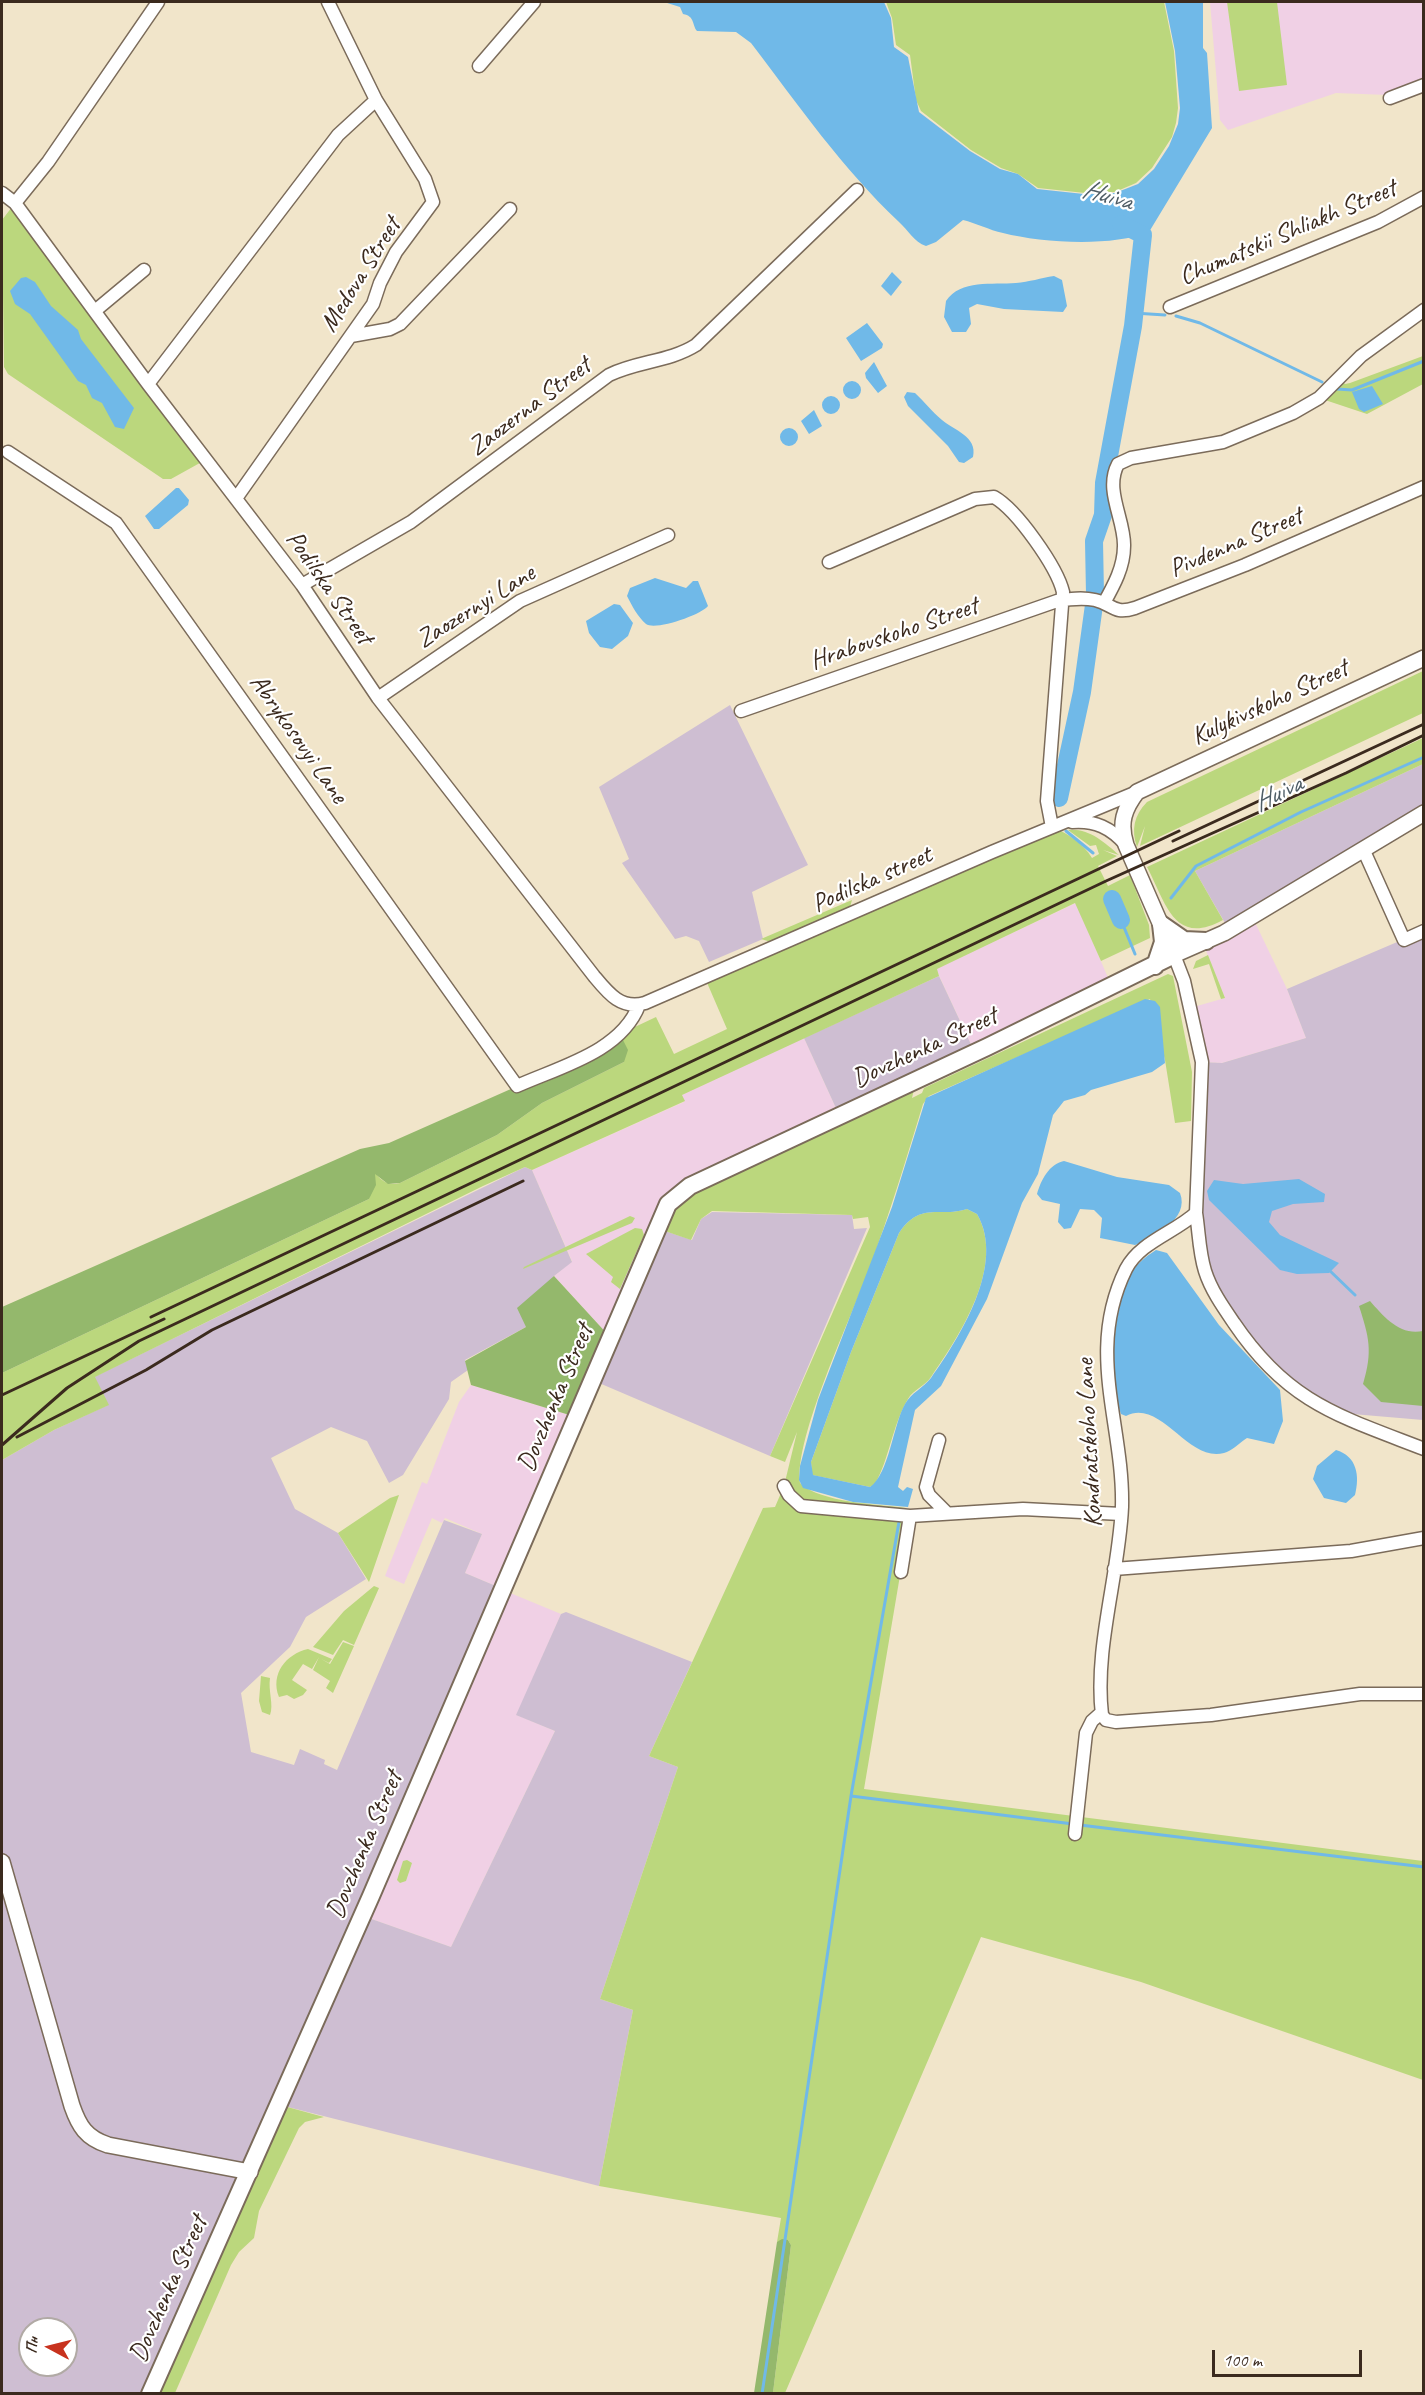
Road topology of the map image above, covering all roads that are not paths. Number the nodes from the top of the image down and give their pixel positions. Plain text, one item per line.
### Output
1 (158, 2) edge
2 (328, 2) edge
3 (534, 2) edge
4 (479, 66) dead end
5 (1424, 85) edge
6 (1390, 98) dead end
7 (376, 100) junction
8 (857, 190) dead end
9 (2, 193) edge
10 (1424, 197) edge
11 (15, 203) junction
12 (510, 209) dead end
13 (144, 270) dead end
14 (1170, 307) dead end
15 (96, 310) junction
16 (1424, 310) edge
17 (351, 336) junction
18 (148, 384) junction
19 (8, 452) dead end
20 (1424, 488) edge
21 (237, 497) junction
22 (668, 535) dead end
23 (829, 562) dead end
24 (303, 585) junction
25 (1063, 600) junction
26 (1104, 603) junction
27 (1424, 658) edge
28 (378, 698) junction
29 (741, 711) dead end
30 (1137, 792) junction
31 (1424, 813) edge
32 (1057, 825) junction
33 (1126, 845) junction
34 (1364, 851) junction
35 (1161, 924) junction
36 (1424, 931) edge
37 (1206, 941) junction
38 (1174, 955) junction
39 (1155, 966) junction
40 (639, 1005) junction
41 (1196, 1213) junction
42 (939, 1440) dead end
43 (1424, 1449) edge
44 (784, 1486) dead end
45 (946, 1512) junction
46 (1121, 1514) junction
47 (910, 1516) junction
48 (1424, 1538) edge
49 (1114, 1569) junction
50 (901, 1572) dead end
51 (1424, 1694) edge
52 (1101, 1713) junction
53 (1076, 1826) dead end
54 (2, 1862) edge
55 (250, 2172) junction
56 (150, 2394) edge

1 - 11 street
2 - 7 street, Medova Street
3 - 4 street
5 - 6 street
7 - 17 street, Medova Street
7 - 18 street
8 - 24 street, Zaozerna Street
9 - 11 street, Podilska Street
10 - 14 street, Chumatskii Shliakh Street
11 - 15 street, Podilska Street
12 - 17 street
13 - 15 street
15 - 18 street, Podilska Street
16 - 26 street
17 - 21 street, Medova Street
18 - 21 street, Podilska Street
19 - 40 street, Abrykosovyi Lane
20 - 26 street, Pivdenna Street
21 - 24 street, Podilska Street
22 - 28 street, Zaozernyi Lane
23 - 25 street
24 - 28 street, Podilska Street
25 - 26 street, Pivdenna Street
25 - 29 street, Hrabovskoho Street
25 - 32 street
27 - 30 street, Kulykivskoho Street
28 - 40 street
30 - 32 street, Podilska street
30 - 33 street
31 - 34 street, Dovzhenka Street
32 - 33 street
32 - 40 street, Podilska street
33 - 35 street
34 - 36 street
34 - 37 street, Dovzhenka Street
35 - 37 main road
35 - 38 street
35 - 39 main road
37 - 38 street, Dovzhenka Street
38 - 39 main road, Dovzhenka Street
38 - 41 street
39 - 55 main road, Dovzhenka Street
41 - 43 street
41 - 46 street, Kondratskoho Lane
42 - 45 street
44 - 47 street
45 - 46 street
45 - 47 street
46 - 49 street, Kondratskoho Lane
47 - 50 street
48 - 49 street
49 - 52 street, Kondratskoho Lane
51 - 52 street
52 - 53 street
54 - 55 street
55 - 56 main road, Dovzhenka Street

